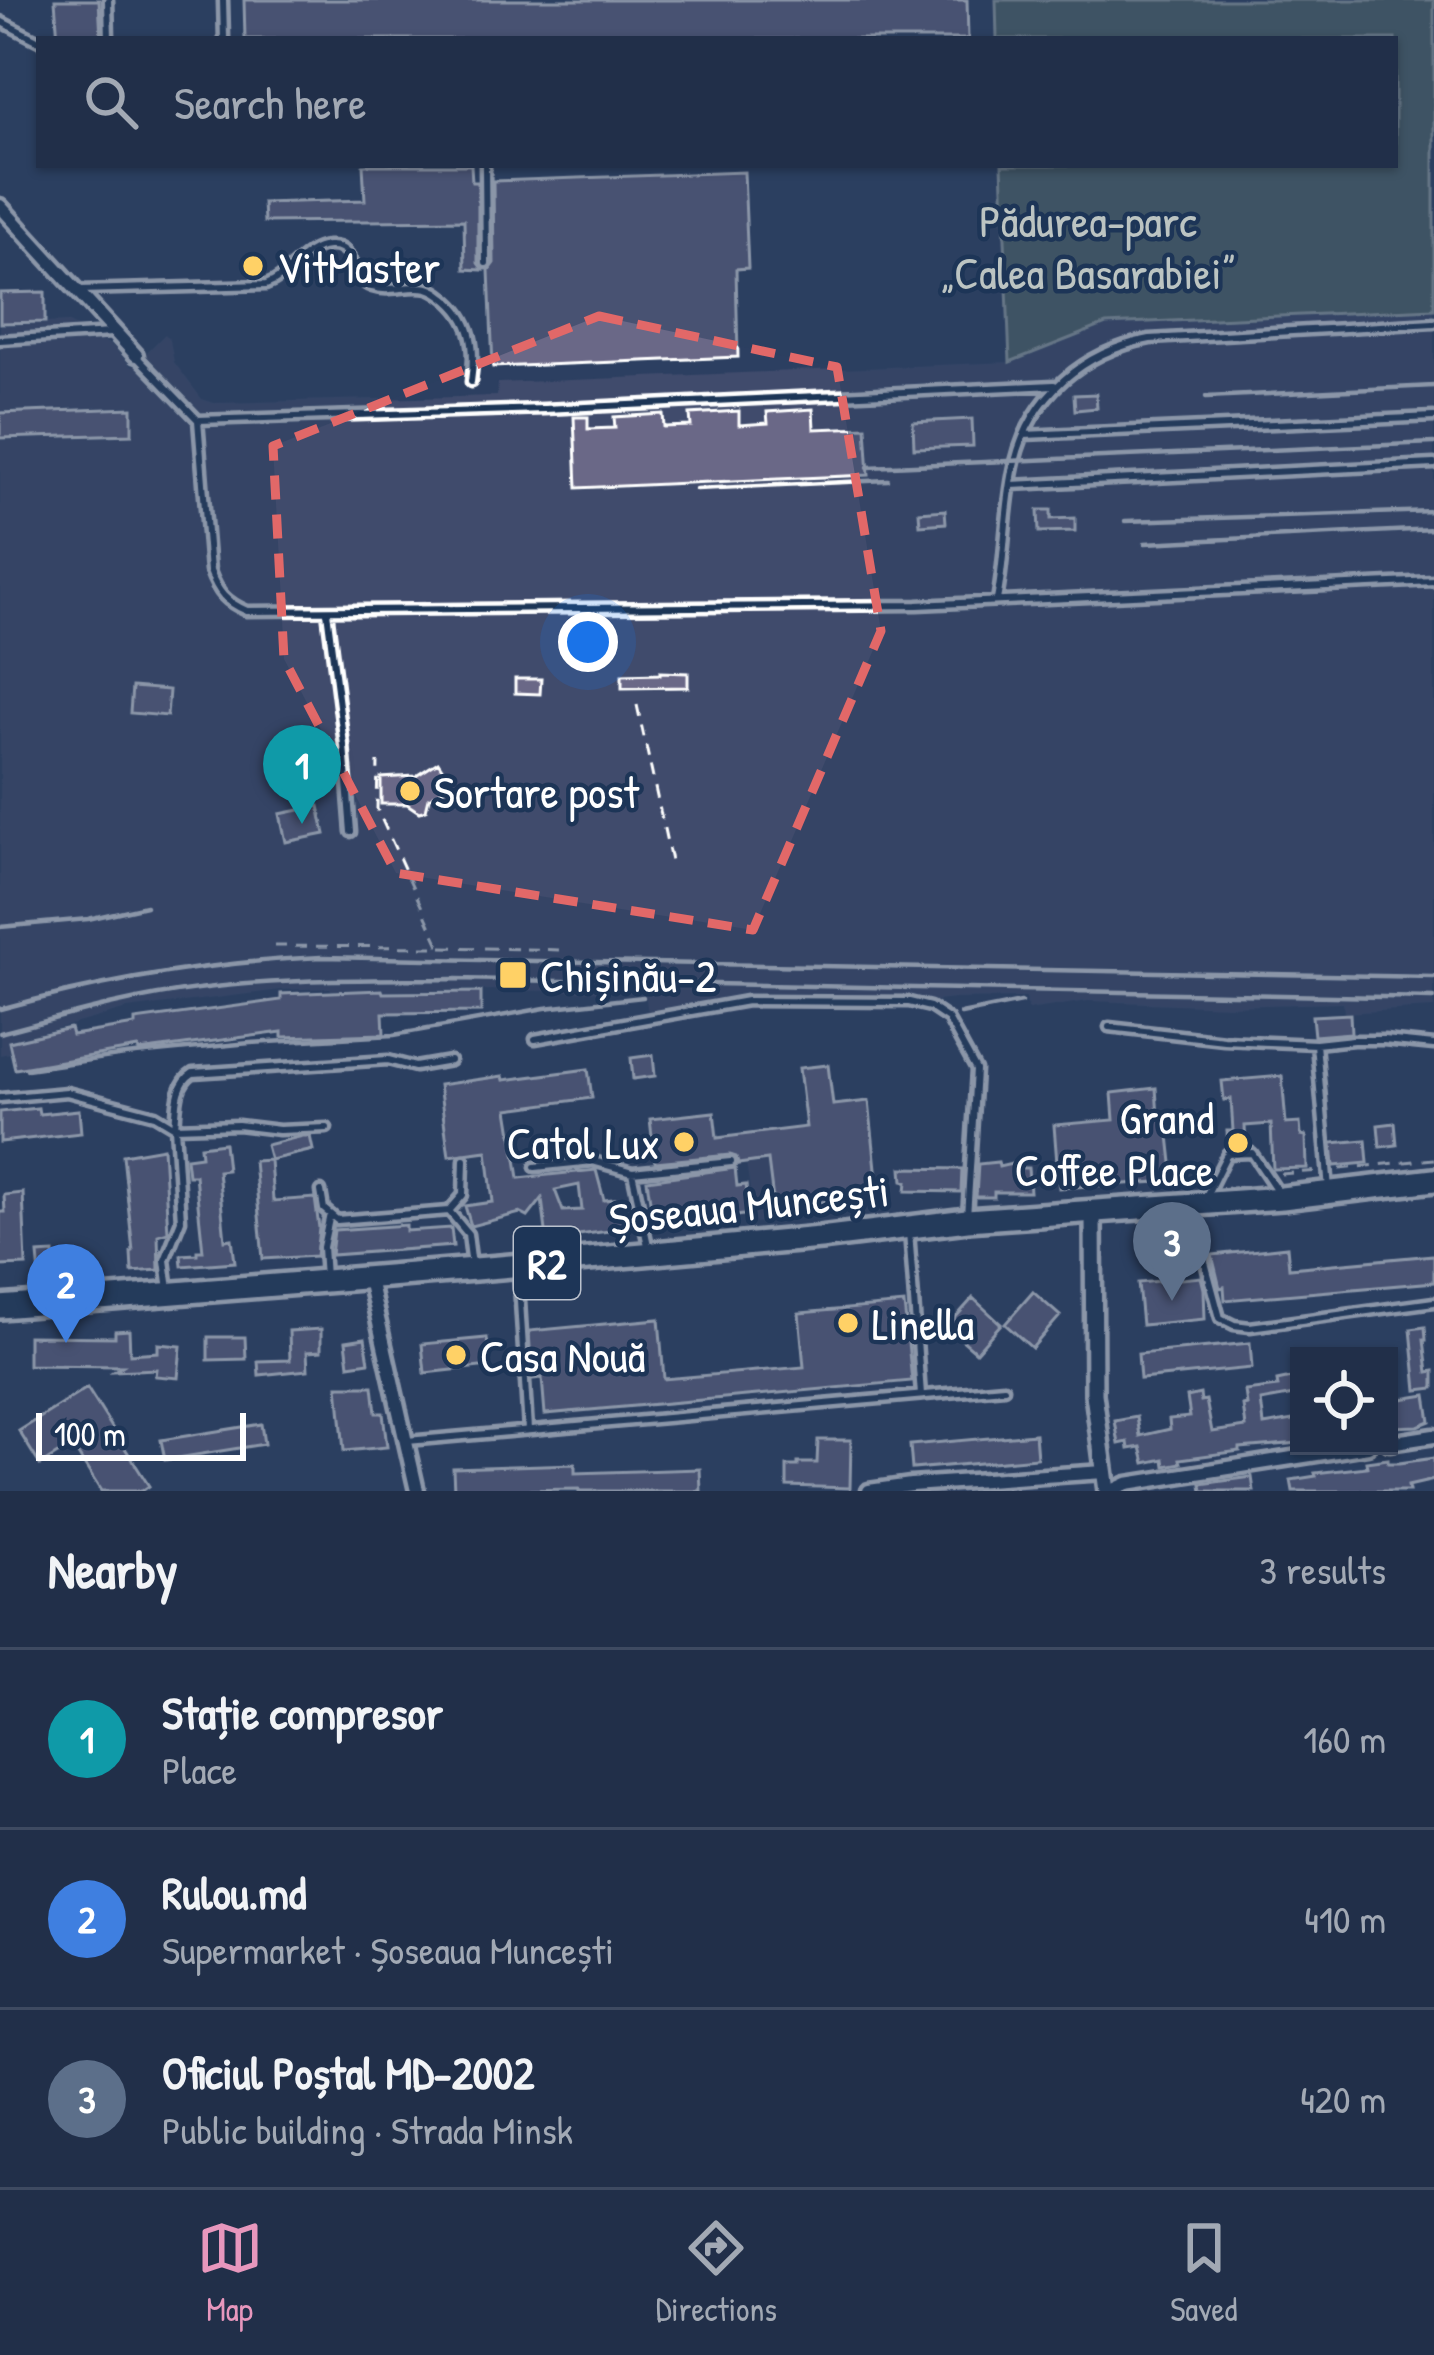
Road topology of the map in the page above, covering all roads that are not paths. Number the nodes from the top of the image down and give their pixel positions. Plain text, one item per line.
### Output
1 (108, 0) edge
2 (223, 0) edge
3 (0, 21) edge
4 (109, 36) edge
5 (224, 36) edge
6 (36, 39) edge
7 (484, 168) edge
8 (0, 206) edge
9 (486, 263) dead end
10 (76, 290) junction
11 (1434, 323) edge
12 (115, 333) junction
13 (0, 340) edge
14 (136, 355) joint
15 (470, 382) dead end
16 (1054, 386) junction
17 (1434, 417) edge
18 (198, 420) junction
19 (1024, 435) junction
20 (1434, 464) edge
21 (1012, 485) junction
22 (1434, 581) edge
23 (997, 600) junction
24 (327, 611) junction
25 (351, 832) dead end
26 (1109, 1027) dead end
27 (535, 1039) dead end
28 (1316, 1044) junction
29 (1434, 1045) edge
30 (450, 1061) dead end
31 (0, 1098) edge
32 (175, 1127) junction
33 (327, 1128) dead end
34 (464, 1160) dead end
35 (731, 1162) dead end
36 (535, 1167) dead end
37 (632, 1172) junction
38 (1434, 1180) edge
39 (1329, 1181) junction
40 (321, 1191) dead end
41 (1282, 1198) junction
42 (1196, 1205) junction
43 (449, 1210) junction
44 (1093, 1211) junction
45 (330, 1214) junction
46 (967, 1220) junction
47 (908, 1228) junction
48 (650, 1254) junction
49 (518, 1266) junction
50 (472, 1270) junction
51 (368, 1279) junction
52 (325, 1282) junction
53 (169, 1294) junction
54 (1434, 1303) edge
55 (0, 1307) edge
56 (1004, 1388) dead end
57 (921, 1395) junction
58 (528, 1430) junction
59 (1434, 1436) edge
60 (407, 1442) junction
61 (1398, 1442) edge
62 (1311, 1455) edge
63 (1104, 1472) junction
64 (416, 1491) edge
65 (869, 1491) edge
66 (1110, 1491) edge

1 - 4 lane
2 - 5 lane
3 - 6 lane
7 - 9 lane
8 - 10 street
10 - 12 street
10 - 15 lane
11 - 16 lane
12 - 13 lane
12 - 14 street
14 - 18 lane
16 - 18 lane
16 - 19 lane
17 - 19 lane
18 - 24 lane
19 - 21 lane
20 - 21 lane
21 - 23 lane
22 - 23 lane
23 - 24 lane
24 - 25 lane
26 - 28 lane
27 - 46 lane
28 - 29 lane
28 - 39 lane
30 - 32 lane
31 - 32 lane
32 - 33 lane
32 - 53 lane
34 - 43 lane
35 - 37 lane
36 - 37 lane
37 - 48 lane
38 - 39 main road, Șoseaua Muncești / R2
39 - 41 main road, Șoseaua Muncești / R2
40 - 45 lane
41 - 42 main road, Șoseaua Muncești / R2
41 - 42 lane
42 - 44 main road, Șoseaua Muncești / R2
42 - 54 lane
43 - 45 lane
43 - 50 lane
44 - 46 main road, Șoseaua Muncești / R2
44 - 63 street
45 - 52 lane
46 - 47 main road, Șoseaua Muncești / R2
47 - 48 main road, Șoseaua Muncești / R2
47 - 57 lane
48 - 49 main road, Șoseaua Muncești / R2
49 - 50 main road, Șoseaua Muncești / R2
49 - 58 lane
50 - 51 main road, Șoseaua Muncești / R2
51 - 52 main road, Șoseaua Muncești / R2
51 - 60 street
52 - 53 main road, Șoseaua Muncești / R2
53 - 55 main road, Șoseaua Muncești / R2
56 - 57 lane
57 - 58 lane
58 - 60 lane
59 - 61 street
60 - 64 street
62 - 66 street
63 - 65 street
63 - 66 street

